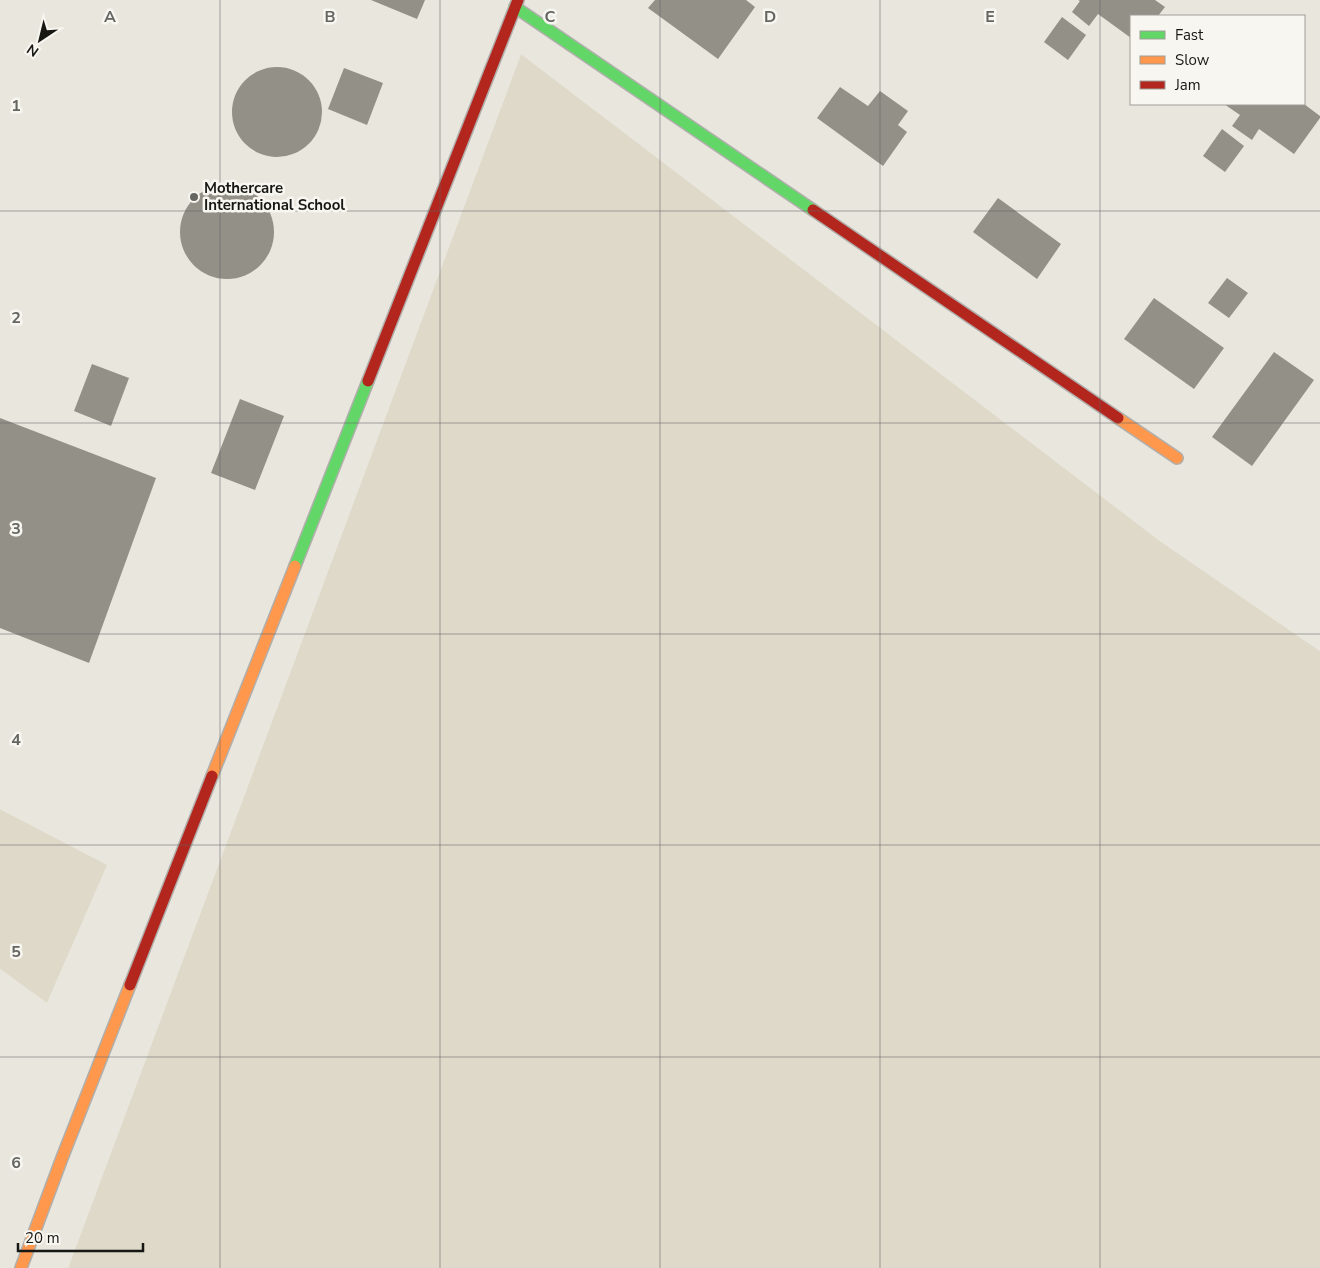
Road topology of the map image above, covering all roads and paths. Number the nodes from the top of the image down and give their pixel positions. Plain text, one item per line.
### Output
1 (516, 4) edge
2 (1177, 458) dead end
3 (21, 1268) edge

1 - 2 street
1 - 3 street

